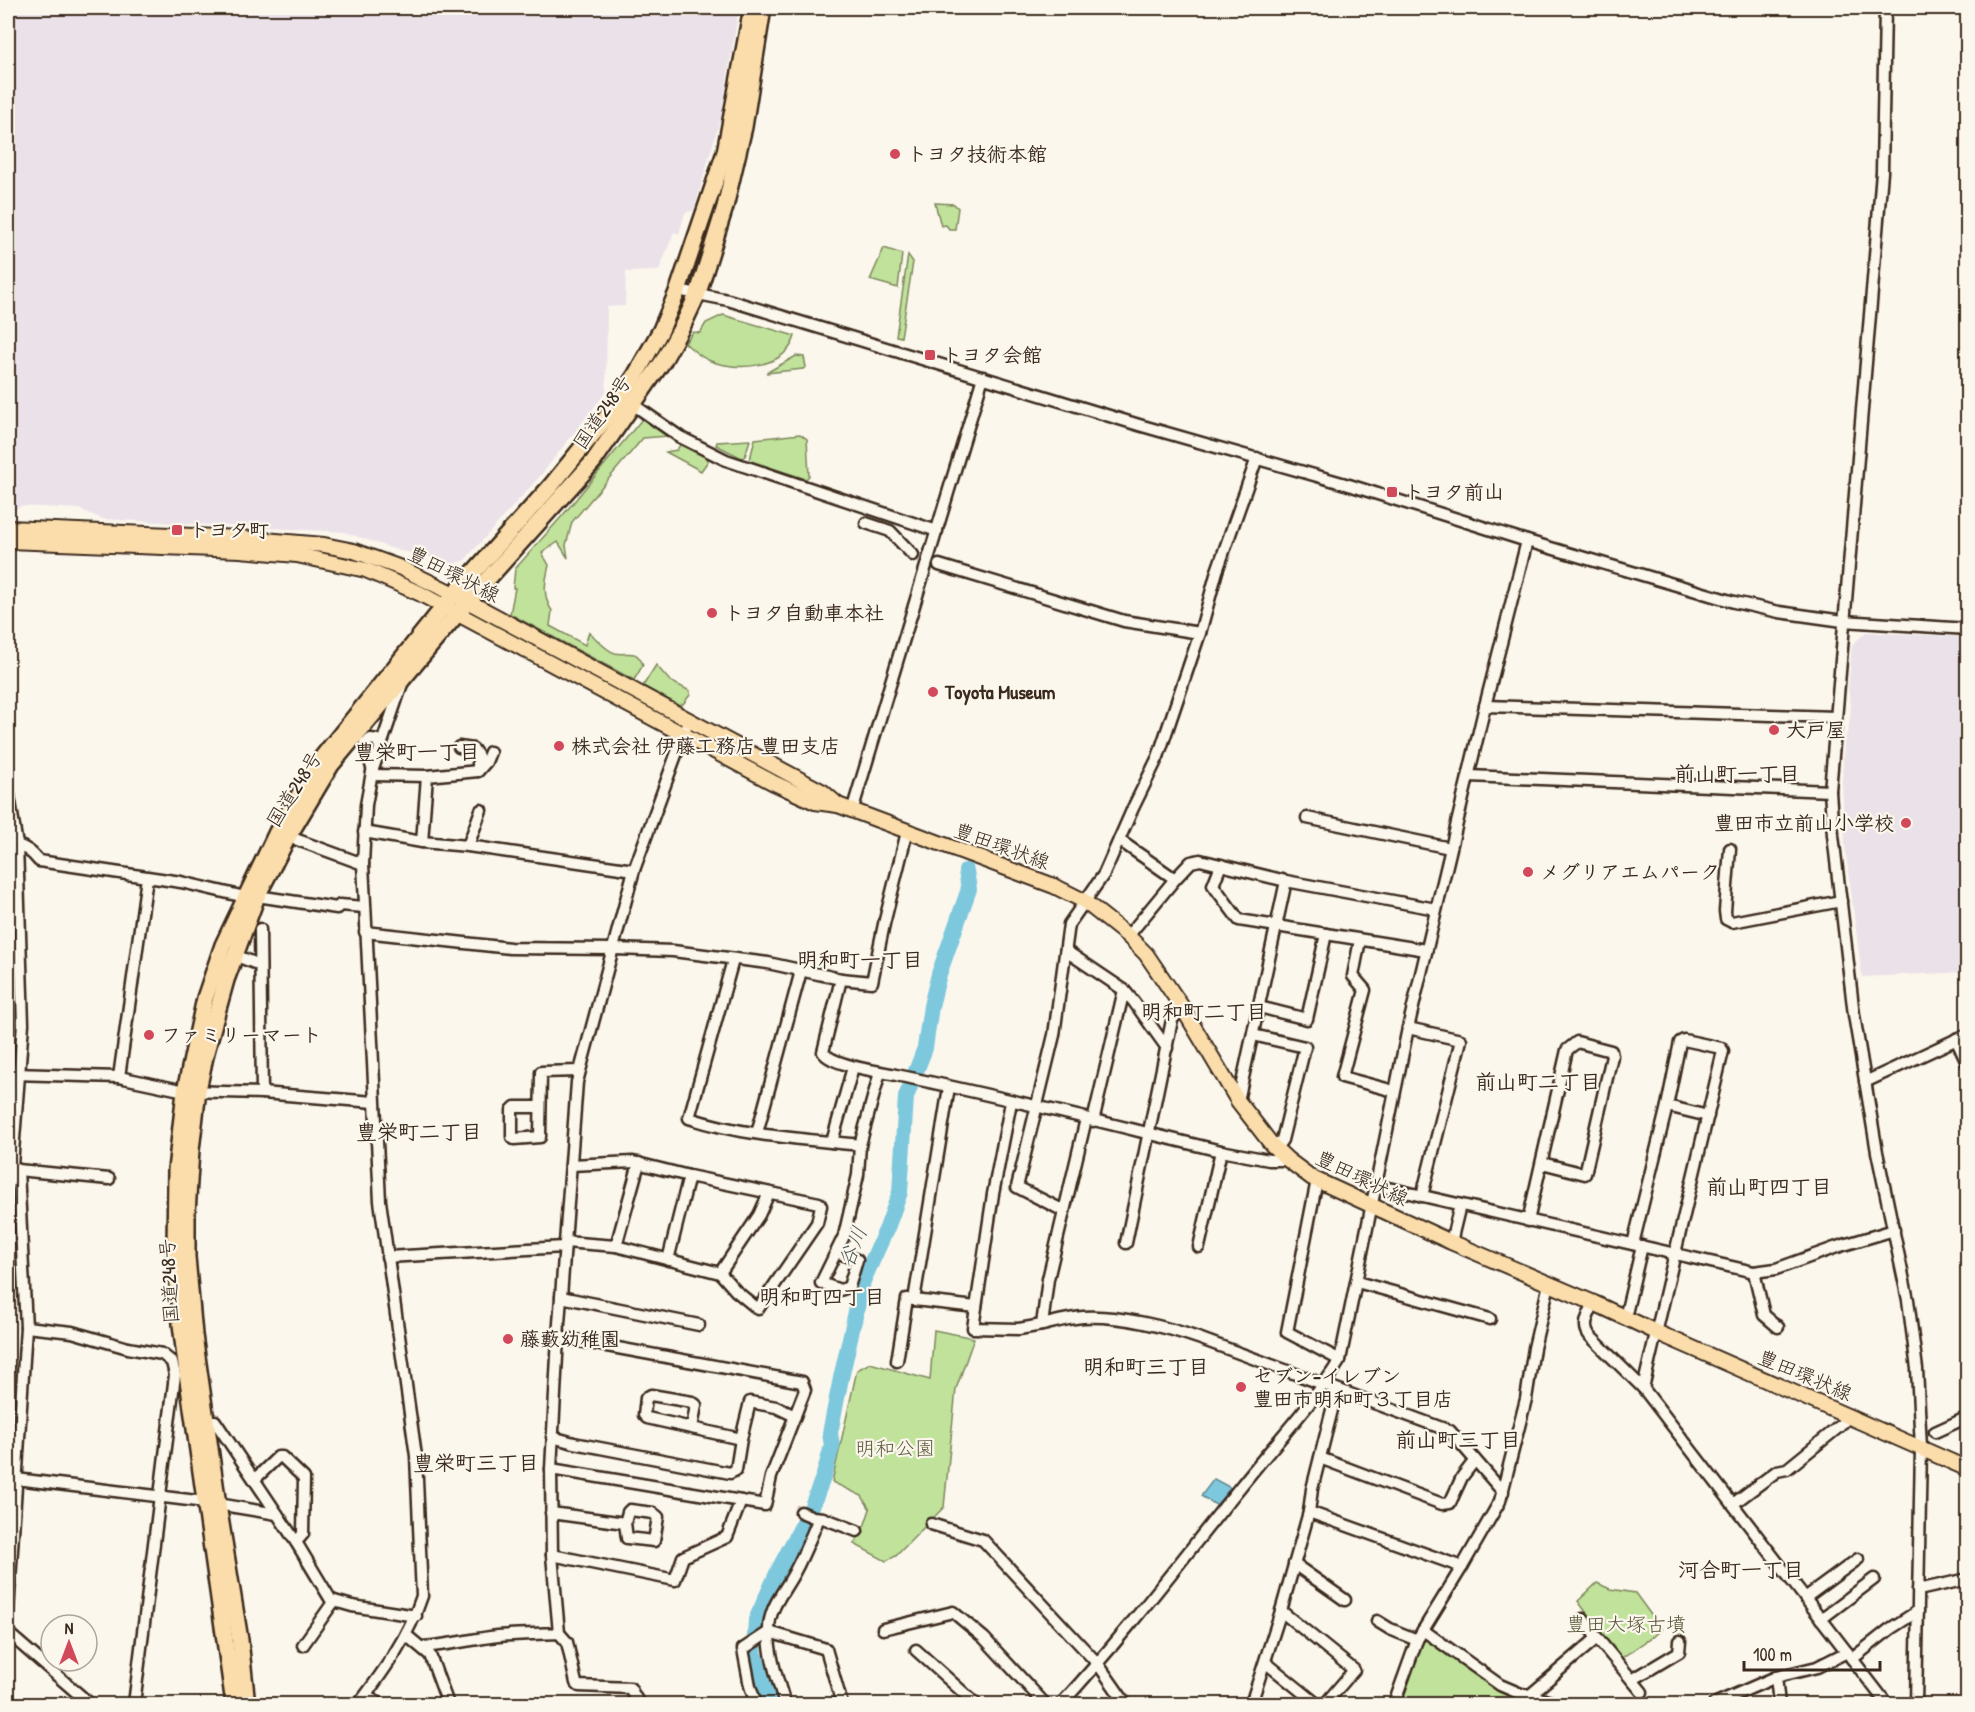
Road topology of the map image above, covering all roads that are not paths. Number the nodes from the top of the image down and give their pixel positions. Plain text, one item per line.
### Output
1 (753, 8) edge
2 (763, 8) edge
3 (1885, 8) edge
4 (678, 290) junction
5 (698, 293) junction
6 (983, 377) junction
7 (634, 405) junction
8 (1257, 458) junction
9 (866, 523) dead end
10 (8, 528) edge
11 (937, 531) junction
12 (8, 541) edge
13 (1527, 542) junction
14 (913, 555) tunnel mouth
15 (939, 565) tunnel mouth
16 (459, 604) junction
17 (443, 607) junction
18 (1843, 621) junction
19 (1968, 629) edge
20 (1200, 633) junction
21 (404, 678) junction
22 (1485, 706) junction
23 (1836, 717) junction
24 (685, 728) junction
25 (459, 747) dead end
26 (490, 752) dead end
27 (478, 771) junction
28 (372, 773) junction
29 (427, 776) junction
30 (1469, 776) junction
31 (8, 789) edge
32 (1830, 791) junction
33 (481, 810) dead end
34 (852, 811) junction
35 (1307, 818) dead end
36 (364, 832) junction
37 (907, 832) junction
38 (282, 835) junction
39 (1119, 840) junction
40 (422, 842) junction
41 (12, 845) edge
42 (468, 846) junction
43 (1450, 848) junction
44 (1730, 849) dead end
45 (363, 864) junction
46 (1221, 865) junction
47 (634, 870) junction
48 (147, 878) junction
49 (1175, 879) junction
50 (1287, 881) junction
51 (251, 897) junction
52 (1084, 901) junction
53 (1841, 902) junction
54 (364, 907) junction
55 (1436, 909) junction
56 (1276, 927) junction
57 (260, 929) dead end
58 (365, 932) junction
59 (1326, 934) junction
60 (1128, 936) junction
61 (1360, 940) junction
62 (614, 949) junction
63 (1426, 950) junction
64 (1066, 951) junction
65 (234, 955) junction
66 (733, 960) junction
67 (260, 965) junction
68 (801, 971) junction
69 (841, 979) junction
70 (1124, 990) junction
71 (1182, 1007) junction
72 (1259, 1007) junction
73 (1408, 1028) junction
74 (1968, 1034) edge
75 (1253, 1035) junction
76 (1956, 1039) junction
77 (1167, 1048) junction
78 (1968, 1065) edge
79 (853, 1067) junction
80 (579, 1071) junction
81 (880, 1072) junction
82 (16, 1073) junction
83 (119, 1077) junction
84 (1865, 1082) junction
85 (949, 1087) junction
86 (191, 1091) junction
87 (1394, 1091) junction
88 (262, 1093) junction
89 (1238, 1101) junction
90 (374, 1102) junction
91 (1011, 1102) junction
92 (1667, 1106) junction
93 (540, 1107) dead end
94 (1037, 1108) junction
95 (1707, 1116) junction
96 (1089, 1120) junction
97 (757, 1133) junction
98 (1149, 1134) junction
99 (832, 1142) junction
100 (860, 1145) junction
101 (1276, 1148) junction
102 (1221, 1151) junction
103 (1288, 1160) junction
104 (639, 1163) junction
105 (1542, 1163) junction
106 (571, 1165) junction
107 (15, 1167) junction
108 (689, 1176) junction
109 (109, 1179) dead end
110 (1317, 1180) junction
111 (1375, 1185) junction
112 (8, 1187) edge
113 (769, 1192) junction
114 (1422, 1196) junction
115 (1460, 1205) junction
116 (1371, 1206) junction
117 (1064, 1210) junction
118 (1528, 1221) junction
119 (1894, 1230) junction
120 (1451, 1242) junction
121 (1126, 1243) dead end
122 (565, 1244) junction
123 (1638, 1245) junction
124 (616, 1246) junction
125 (1199, 1247) dead end
126 (837, 1252) dead end
127 (1674, 1253) junction
128 (387, 1257) junction
129 (668, 1260) junction
130 (1754, 1272) junction
131 (720, 1273) junction
132 (1357, 1282) junction
133 (1549, 1284) junction
134 (561, 1296) junction
135 (914, 1300) junction
136 (1594, 1303) junction
137 (976, 1307) junction
138 (1625, 1318) junction
139 (1490, 1319) dead end
140 (699, 1325) dead end
141 (1042, 1325) junction
142 (26, 1327) junction
143 (1778, 1327) dead end
144 (1656, 1332) junction
145 (558, 1337) junction
146 (1340, 1360) junction
147 (897, 1361) dead end
148 (181, 1374) junction
149 (1324, 1386) junction
150 (1643, 1388) junction
151 (1337, 1390) junction
152 (1849, 1415) junction
153 (795, 1416) junction
154 (1968, 1417) edge
155 (206, 1421) junction
156 (693, 1428) junction
157 (1935, 1432) dead end
158 (552, 1437) junction
159 (741, 1439) junction
160 (1921, 1448) junction
161 (1320, 1458) junction
162 (1475, 1460) junction
163 (1968, 1468) edge
164 (551, 1469) junction
165 (12, 1478) edge
166 (255, 1479) junction
167 (1503, 1492) junction
168 (160, 1498) junction
169 (741, 1501) junction
170 (211, 1504) junction
171 (1733, 1504) junction
172 (801, 1512) dead end
173 (1309, 1512) junction
174 (551, 1513) junction
175 (277, 1514) junction
176 (816, 1517) junction
177 (625, 1523) dead end
178 (931, 1524) dead end
179 (857, 1532) dead end
180 (296, 1542) junction
181 (552, 1555) junction
182 (1858, 1559) dead end
183 (1294, 1564) junction
184 (1462, 1567) junction
185 (1874, 1579) dead end
186 (1968, 1580) edge
187 (1918, 1590) junction
188 (1805, 1598) junction
189 (332, 1600) junction
190 (1345, 1600) dead end
191 (1281, 1611) junction
192 (1918, 1611) junction
193 (8, 1613) edge
194 (416, 1616) junction
195 (1821, 1618) junction
196 (1583, 1619) dead end
197 (1377, 1621) dead end
198 (883, 1629) dead end
199 (8, 1633) edge
200 (559, 1633) junction
201 (765, 1634) junction
202 (406, 1635) junction
203 (1420, 1635) junction
204 (1598, 1638) junction
205 (1680, 1641) dead end
206 (303, 1645) dead end
207 (423, 1647) junction
208 (916, 1650) dead end
209 (1850, 1655) junction
210 (1265, 1662) junction
211 (1098, 1664) junction
212 (1776, 1677) junction
213 (1632, 1680) junction
214 (1642, 1692) dead end
215 (1530, 1695) junction
216 (362, 1700) edge
217 (90, 1704) edge
218 (134, 1704) edge
219 (234, 1704) edge
220 (247, 1704) edge
221 (380, 1704) edge
222 (448, 1704) edge
223 (639, 1704) edge
224 (756, 1704) edge
225 (785, 1704) edge
226 (842, 1704) edge
227 (976, 1704) edge
228 (1045, 1704) edge
229 (1061, 1704) edge
230 (1126, 1704) edge
231 (1251, 1704) edge
232 (1317, 1704) edge
233 (1325, 1704) edge
234 (1394, 1704) edge
235 (1557, 1704) edge
236 (1714, 1704) edge
237 (1779, 1704) edge
238 (1887, 1704) edge
239 (1917, 1704) edge

1 - 4 highway, 国道248号
2 - 5 highway, 国道248号
3 - 18 street
4 - 5 street
4 - 16 highway, 国道248号
5 - 6 street
5 - 7 highway, 国道248号
6 - 8 street
6 - 11 street
7 - 11 street
7 - 16 highway, 国道248号
8 - 13 street
8 - 20 street
9 - 14 street
10 - 16 main road, 豊田環状線
11 - 34 street
12 - 17 main road, 豊田環状線
13 - 18 street
13 - 22 street
15 - 20 street
16 - 17 highway, 国道248号
16 - 21 highway, 国道248号
16 - 24 main road, 豊田環状線
17 - 38 highway, 国道248号
18 - 19 street
18 - 23 street
20 - 39 street
21 - 28 street
21 - 38 highway, 国道248号
22 - 23 street
22 - 30 street
23 - 32 street
24 - 34 main road, 豊田環状線
24 - 47 street
25 - 27 street
26 - 27 street
27 - 29 street
28 - 29 street
28 - 36 street
29 - 40 street
30 - 32 street
30 - 43 street
31 - 41 street
32 - 53 street
33 - 42 street
34 - 37 main road, 豊田環状線
35 - 43 street
36 - 40 street
36 - 45 street
37 - 52 main road, 豊田環状線
37 - 69 street
38 - 45 street
38 - 51 highway, 国道248号
39 - 49 street
39 - 52 street
40 - 42 street
41 - 48 street
41 - 82 street
42 - 47 street
43 - 55 street
44 - 53 street
45 - 54 street
46 - 49 street
46 - 50 street
46 - 56 street
47 - 62 street
48 - 51 street
48 - 83 street
49 - 60 street
50 - 55 street
50 - 56 street
51 - 54 street
51 - 65 highway, 国道248号
51 - 86 highway, 国道248号
52 - 60 main road, 豊田環状線
52 - 64 street
53 - 84 street
54 - 58 street
55 - 63 street
56 - 59 street
56 - 72 street
57 - 67 street
58 - 62 street
58 - 90 street
59 - 61 street
59 - 72 street
60 - 71 main road, 豊田環状線
61 - 63 street
61 - 87 street
62 - 66 street
62 - 80 street
63 - 73 street
64 - 70 street
64 - 94 street
65 - 67 street
65 - 86 highway, 国道248号
66 - 68 street
66 - 97 street
67 - 88 street
68 - 69 street
68 - 97 street
69 - 79 street
70 - 77 street
70 - 96 street
71 - 77 street
71 - 89 main road, 豊田環状線
72 - 75 street
73 - 87 street
73 - 114 street
74 - 76 street
75 - 89 street
75 - 101 street
76 - 78 street
76 - 84 street
77 - 98 street
79 - 81 street
79 - 99 street
80 - 93 street
80 - 106 street
81 - 85 street
81 - 100 street
82 - 83 street
82 - 107 street
83 - 86 street
84 - 119 street
85 - 91 street
85 - 135 street
86 - 88 street
86 - 148 highway, 国道248号
86 - 155 highway, 国道248号
87 - 111 street
88 - 90 street
89 - 101 main road, 豊田環状線
90 - 128 street
91 - 94 street
91 - 137 street
92 - 95 street
92 - 95 street
92 - 123 street
94 - 96 street
94 - 117 street
95 - 127 street
96 - 98 street
96 - 117 street
97 - 99 street
98 - 102 street
98 - 121 street
99 - 100 street
100 - 126 street
101 - 103 main road, 豊田環状線
102 - 103 street
102 - 125 street
103 - 110 main road, 豊田環状線
104 - 106 street
104 - 108 street
104 - 124 street
105 - 105 street
105 - 118 street
106 - 122 street
107 - 109 street
107 - 112 street
107 - 142 street
108 - 113 street
108 - 129 street
110 - 116 main road, 豊田環状線
110 - 146 street
111 - 114 street
111 - 116 street
113 - 131 street
113 - 131 street
114 - 115 street
115 - 118 street
115 - 120 street
116 - 120 main road, 豊田環状線
116 - 132 street
117 - 141 street
118 - 123 street
119 - 130 street
119 - 160 street
120 - 133 main road, 豊田環状線
122 - 124 street
122 - 128 street
122 - 134 street
123 - 127 street
123 - 138 street
124 - 129 street
127 - 130 street
127 - 144 street
128 - 194 street
129 - 131 street
130 - 143 street
132 - 139 street
132 - 146 street
133 - 136 main road, 豊田環状線
133 - 167 street
134 - 140 street
134 - 145 street
135 - 137 street
135 - 147 street
136 - 138 main road, 豊田環状線
136 - 150 street
137 - 141 street
138 - 144 main road, 豊田環状線
141 - 149 street
142 - 148 street
142 - 165 street
144 - 150 street
144 - 152 main road, 豊田環状線
145 - 153 street
145 - 158 street
146 - 149 street
148 - 168 street
148 - 170 highway, 国道248号
149 - 151 street
149 - 211 street
150 - 171 street
151 - 161 street
151 - 162 street
152 - 160 main road, 豊田環状線
152 - 171 street
153 - 159 street
153 - 169 street
154 - 157 street
155 - 166 street
155 - 170 highway, 国道248号
156 - 156 street
156 - 159 street
158 - 159 street
158 - 164 street
160 - 163 main road, 豊田環状線
160 - 187 street
161 - 162 street
161 - 173 street
162 - 167 street
164 - 169 street
164 - 174 street
165 - 168 street
165 - 193 street
166 - 175 street
166 - 180 street
167 - 184 street
168 - 170 street
168 - 218 street
169 - 181 street
170 - 175 street
170 - 219 highway, 国道248号
170 - 220 highway, 国道248号
171 - 188 street
172 - 176 street
173 - 183 street
173 - 184 street
174 - 177 street
174 - 181 street
175 - 180 street
176 - 179 street
176 - 201 street
178 - 211 street
180 - 189 street
181 - 200 street
182 - 188 street
183 - 190 street
183 - 191 street
184 - 203 street
185 - 195 street
186 - 187 street
187 - 192 street
188 - 195 street
189 - 194 street
189 - 206 street
191 - 210 street
191 - 233 street
192 - 209 street
192 - 239 street
194 - 202 street
195 - 209 street
196 - 204 street
197 - 203 street
198 - 228 street
199 - 217 street
200 - 207 street
200 - 223 street
201 - 224 street
201 - 225 street
201 - 226 street
202 - 207 street
202 - 216 street
203 - 215 street
203 - 234 street
204 - 213 street
204 - 215 street
205 - 213 street
207 - 222 street
208 - 227 street
209 - 212 street
209 - 238 street
210 - 231 street
210 - 232 street
211 - 229 street
211 - 230 street
212 - 236 street
212 - 237 street
213 - 214 street
215 - 235 street
216 - 221 street

